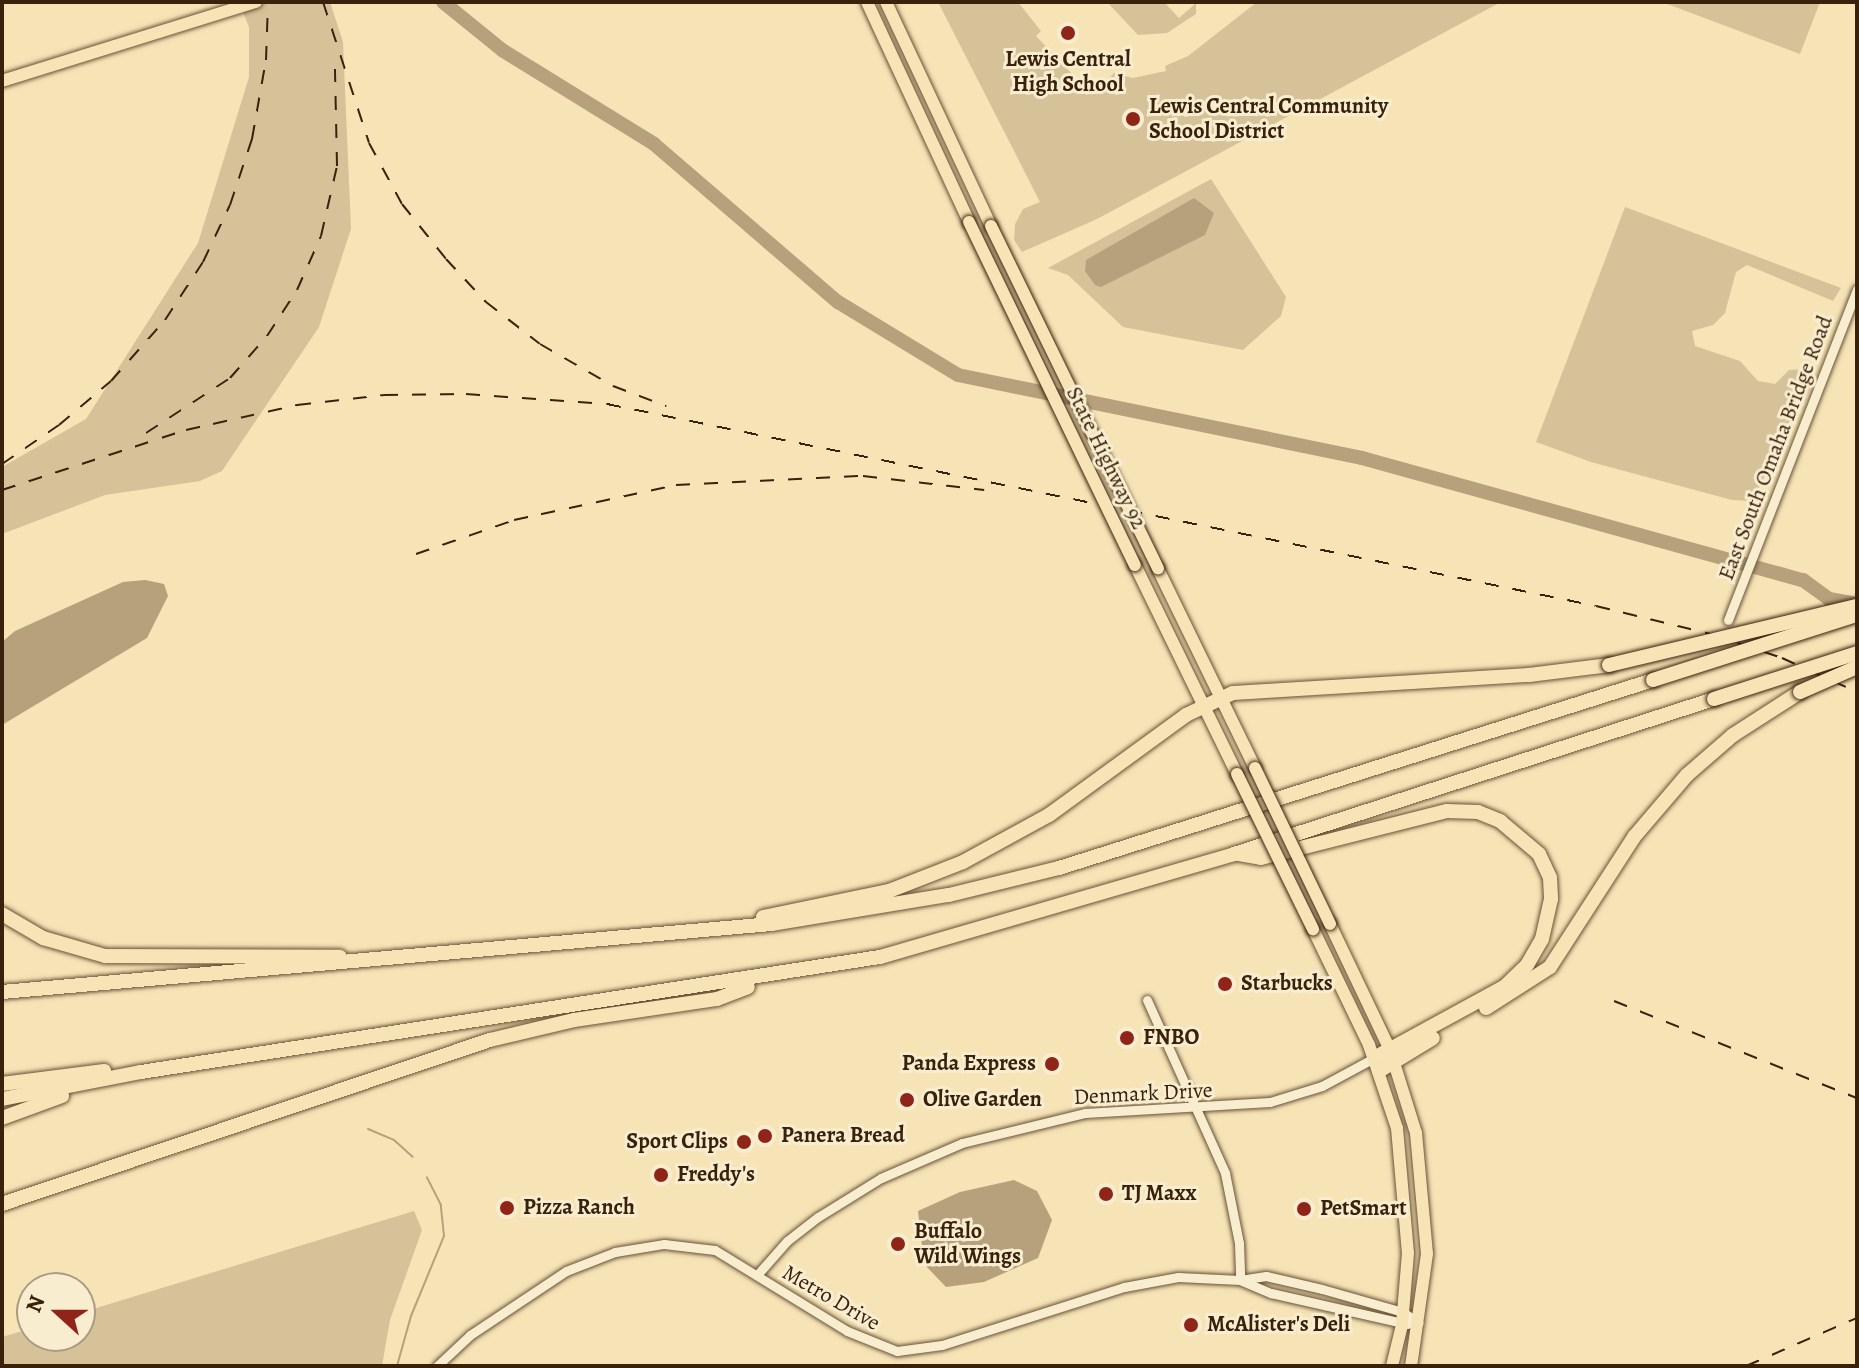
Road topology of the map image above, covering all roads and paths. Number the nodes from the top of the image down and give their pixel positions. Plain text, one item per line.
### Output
1 (256, 2) edge
2 (867, 2) edge
3 (886, 2) edge
4 (2, 81) edge
5 (1857, 289) edge
6 (1857, 606) edge
7 (1857, 615) edge
8 (1728, 620) dead end
9 (1857, 653) edge
10 (1857, 667) edge
11 (1220, 699) junction
12 (1204, 706) junction
13 (1234, 854) junction
14 (2, 914) edge
15 (712, 928) junction
16 (372, 960) junction
17 (772, 977) junction
18 (2, 992) edge
19 (1147, 1000) dead end
20 (1393, 1056) junction
21 (196, 1063) junction
22 (1377, 1065) junction
23 (141, 1072) junction
24 (2, 1084) edge
25 (2, 1099) edge
26 (1199, 1110) junction
27 (2, 1118) edge
28 (2, 1204) edge
29 (757, 1275) junction
30 (1240, 1280) junction
31 (1403, 1318) junction
32 (1419, 1323) junction
33 (437, 1366) edge
34 (1392, 1366) edge
35 (1411, 1366) edge

1 - 4 main road
2 - 12 main road, State Highway 92, bridge
3 - 11 main road, State Highway 92, bridge
5 - 8 street, East South Omaha Bridge Road
6 - 11 highway, bridge
7 - 15 highway, bridge
9 - 13 highway, bridge
10 - 20 highway, bridge
11 - 12 highway
11 - 20 main road, State Highway 92, bridge
12 - 15 highway
12 - 22 main road, State Highway 92, bridge
13 - 17 highway
13 - 20 highway
14 - 16 highway
15 - 16 highway
16 - 18 highway
17 - 21 highway
17 - 28 highway
19 - 26 street
20 - 22 highway
20 - 32 main road, State Highway 92
21 - 23 highway
21 - 24 highway
22 - 26 street, Denmark Drive
22 - 31 main road, State Highway 92
23 - 25 highway
23 - 27 highway
26 - 29 street, Denmark Drive
26 - 30 street
29 - 30 street, Metro Drive
29 - 33 street, Metro Drive
30 - 31 street, Metro Drive
30 - 31 street, Metro Drive
31 - 32 street, Metro Drive
31 - 34 main road, State Highway 92
32 - 35 main road, State Highway 92

